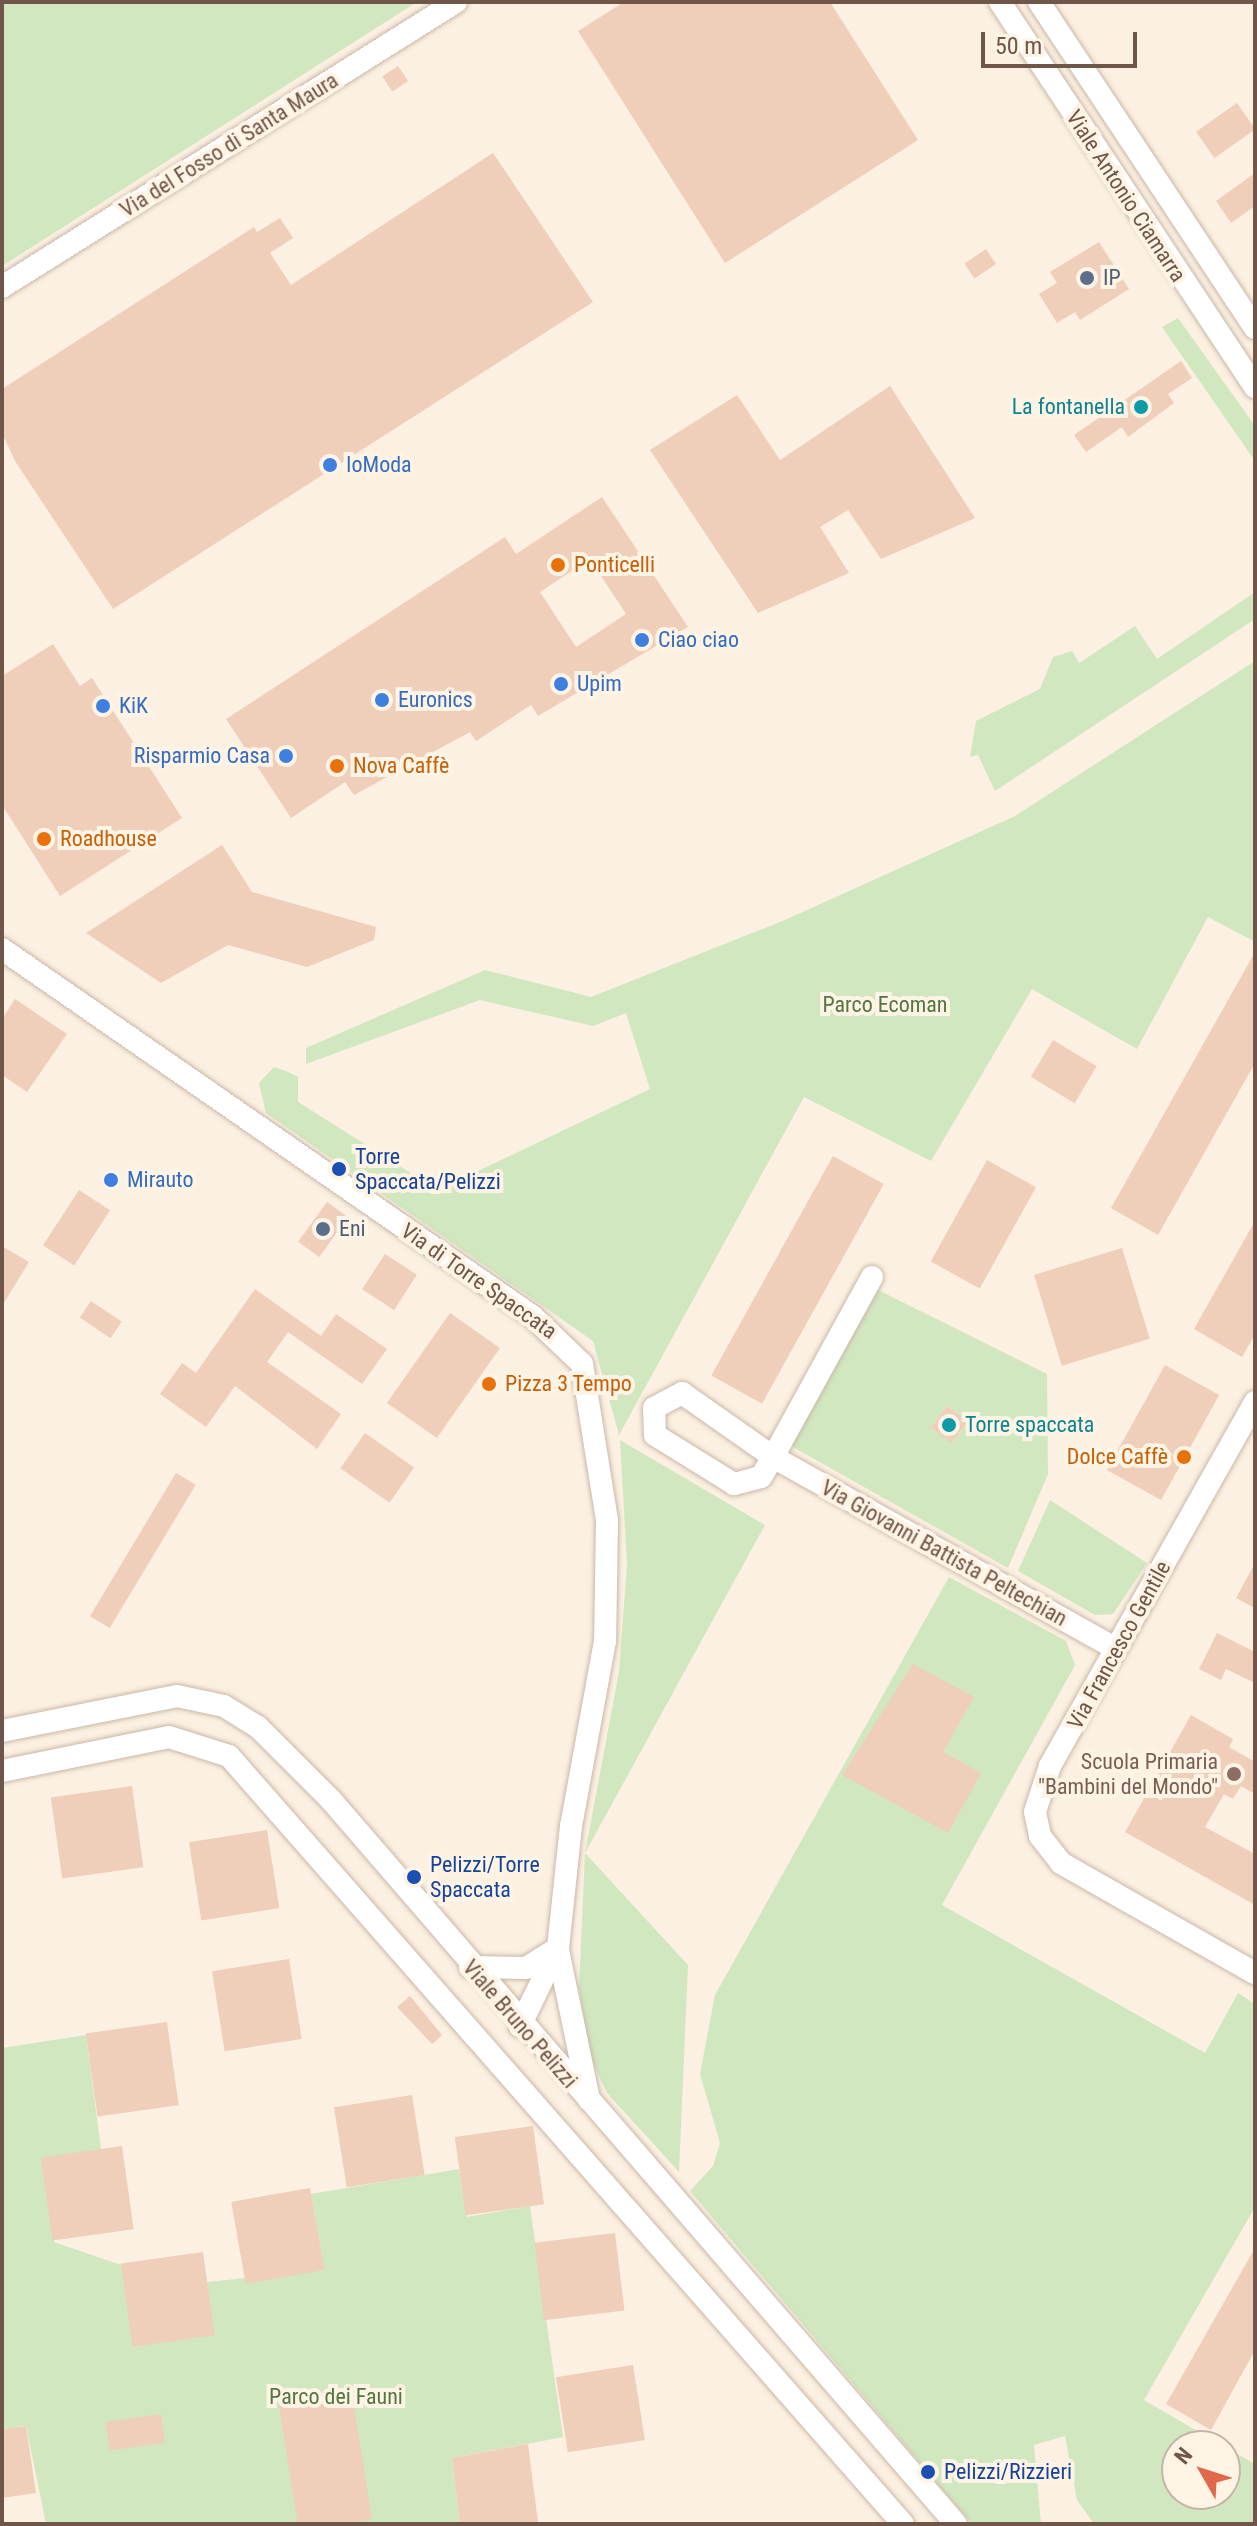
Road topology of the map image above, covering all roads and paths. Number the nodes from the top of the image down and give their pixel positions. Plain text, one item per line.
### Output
1 (456, 2) edge
2 (1000, 2) edge
3 (1039, 2) edge
4 (2, 287) edge
5 (1255, 328) edge
6 (1255, 387) edge
7 (2, 949) edge
8 (872, 1277) dead end
9 (1255, 1402) edge
10 (773, 1457) junction
11 (1116, 1649) junction
12 (2, 1731) edge
13 (2, 1771) edge
14 (558, 1948) junction
15 (470, 1967) junction
16 (1255, 1973) edge
17 (564, 1978) junction
18 (520, 2026) junction
19 (493, 2050) junction
20 (590, 2105) junction
21 (903, 2524) edge
22 (956, 2524) edge

1 - 4 street, Via del Fosso di Santa Maura
2 - 6 street, Viale Antonio Ciamarra
3 - 5 street, Viale Antonio Ciamarra
7 - 14 street, Via di Torre Spaccata
8 - 10 street, Via Giovanni Battista Peltechian
9 - 11 street, Via Francesco Gentile
10 - 10 street, Via Giovanni Battista Peltechian
10 - 11 street, Via Giovanni Battista Peltechian
11 - 16 street, Via Francesco Gentile
12 - 15 street, Viale Bruno Pelizzi
13 - 19 street, Viale Bruno Pelizzi
14 - 15 street
14 - 17 street, Via di Torre Spaccata
14 - 18 street, Via di Torre Spaccata
15 - 18 street, Viale Bruno Pelizzi
17 - 18 street
17 - 20 street, Via di Torre Spaccata
18 - 19 street, Via di Torre Spaccata
18 - 20 street, Viale Bruno Pelizzi
19 - 21 street, Viale Bruno Pelizzi
20 - 22 street, Viale Bruno Pelizzi

